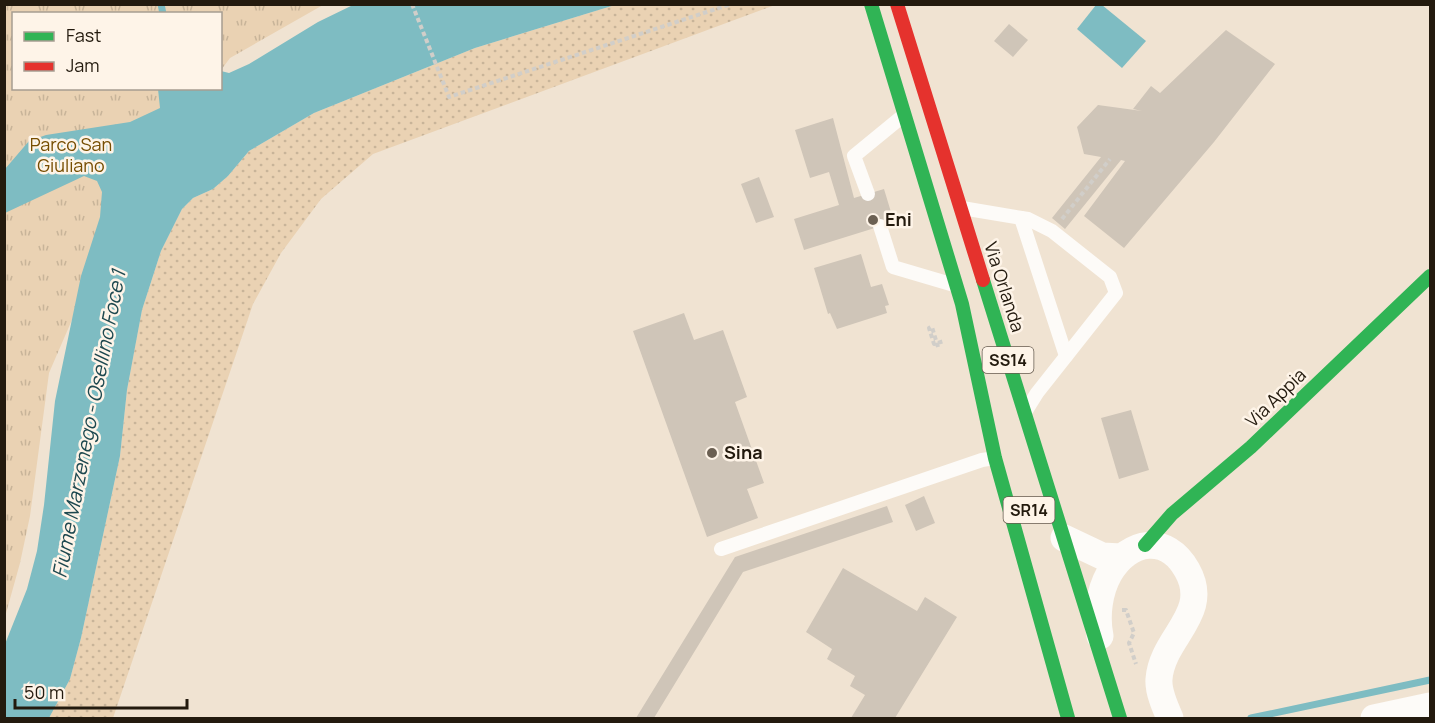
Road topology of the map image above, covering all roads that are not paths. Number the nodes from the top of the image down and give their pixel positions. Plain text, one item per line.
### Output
1 (871, 4) edge
2 (897, 4) edge
3 (904, 115) junction
4 (868, 194) dead end
5 (960, 208) junction
6 (1021, 218) junction
7 (880, 226) dead end
8 (1428, 282) edge
9 (957, 286) junction
10 (962, 304) junction
11 (1066, 356) junction
12 (1025, 414) junction
13 (1001, 418) dead end
14 (995, 458) junction
15 (1064, 538) junction
16 (1145, 545) junction
17 (722, 549) dead end
18 (1121, 557) junction
19 (1106, 676) junction
20 (1431, 706) edge
21 (1167, 713) edge
22 (1119, 717) edge
23 (1068, 718) edge
24 (1374, 718) edge

1 - 3 main road, SS14
2 - 5 main road, Via Orlanda / SS14
3 - 4 lane
3 - 9 main road, SS14
5 - 6 lane
5 - 12 main road, Via Orlanda / SS14
6 - 11 lane
6 - 11 lane
7 - 9 lane
8 - 16 main road, Via Appia
9 - 10 main road, SS14
10 - 13 main road
10 - 14 main road, SS14
11 - 12 lane
12 - 15 main road, Via Orlanda / SS14
14 - 17 lane
14 - 23 main road, SS14
15 - 18 street
15 - 19 main road, Via Orlanda / SS14
16 - 18 street
16 - 21 street
18 - 19 street
19 - 22 main road, Via Orlanda / SS14
20 - 24 street

